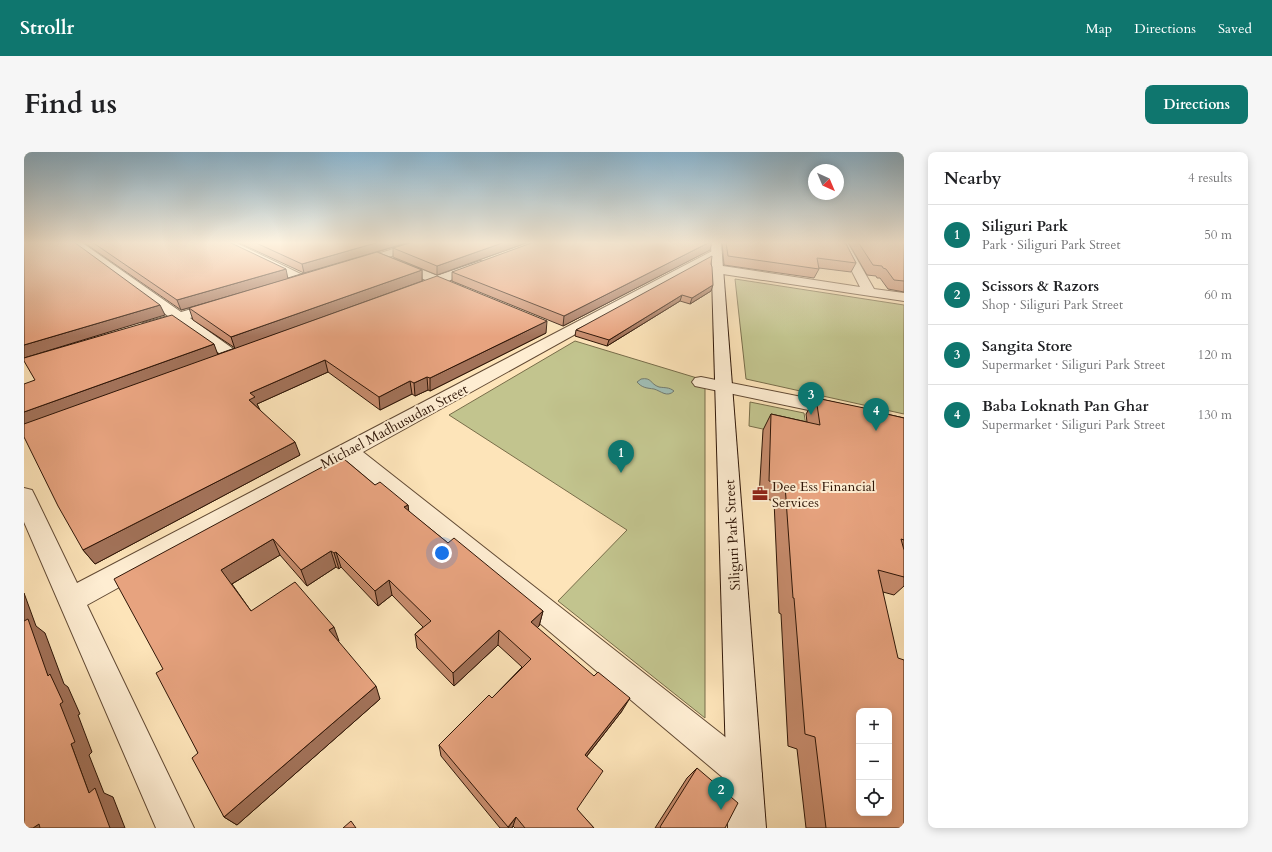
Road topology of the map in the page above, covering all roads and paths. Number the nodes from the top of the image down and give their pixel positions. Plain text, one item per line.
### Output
1 (118, 274) edge
2 (290, 274) edge
3 (424, 274) edge
4 (454, 274) edge
5 (676, 274) edge
6 (715, 274) edge
7 (797, 274) edge
8 (859, 274) edge
9 (318, 275) edge
10 (303, 280) junction
11 (436, 280) junction
12 (281, 286) edge
13 (869, 291) junction
14 (402, 293) edge
15 (472, 295) edge
16 (904, 297) edge
17 (230, 302) edge
18 (178, 317) junction
19 (134, 331) edge
20 (248, 351) edge
21 (233, 356) junction
22 (218, 362) edge
23 (712, 384) junction
24 (859, 414) edge
25 (348, 451) junction
26 (24, 496) edge
27 (71, 600) junction
28 (745, 774) junction
29 (174, 828) edge
30 (747, 828) edge

1 - 18 street
2 - 10 street
3 - 11 street
4 - 11 street
5 - 25 street, Michael Madhusudan Street
6 - 23 street, Siliguri Park Street
7 - 13 street
8 - 13 street
9 - 10 street
10 - 12 street
11 - 14 street
11 - 15 street
13 - 16 street
17 - 18 street
18 - 19 street
18 - 21 street
20 - 21 street
21 - 22 street
23 - 24 street
23 - 28 street, Siliguri Park Street
25 - 27 street, Michael Madhusudan Street
25 - 28 street
26 - 27 street
27 - 29 street
28 - 30 street, Siliguri Park Street

